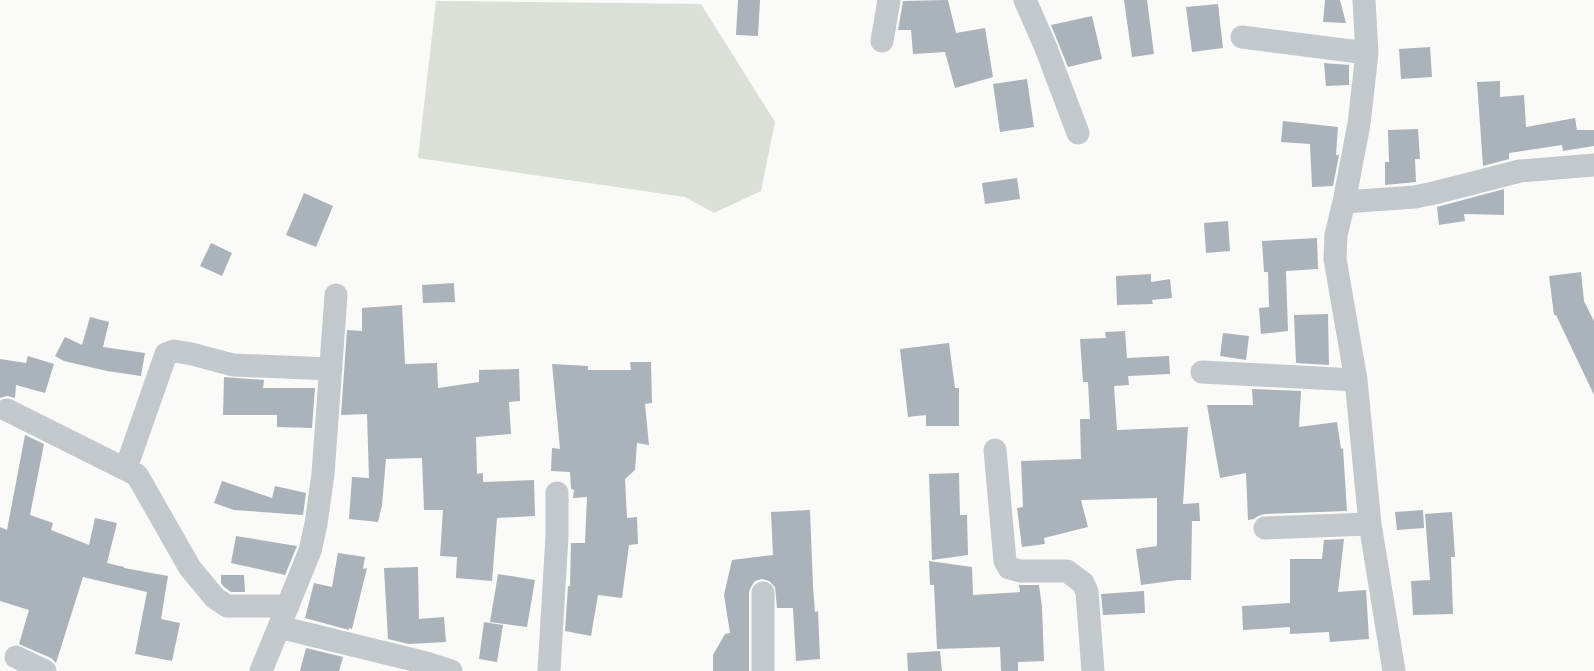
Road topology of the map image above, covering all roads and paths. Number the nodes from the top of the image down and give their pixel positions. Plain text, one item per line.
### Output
1 (889, 0) edge
2 (1025, 0) edge
3 (1364, 0) edge
4 (1242, 37) dead end
5 (882, 41) dead end
6 (1367, 53) junction
7 (1078, 133) dead end
8 (1594, 165) edge
9 (1344, 202) junction
10 (336, 295) dead end
11 (331, 369) junction
12 (1202, 372) dead end
13 (1356, 380) junction
14 (7, 410) dead end
15 (995, 450) dead end
16 (126, 468) junction
17 (558, 493) dead end
18 (1370, 524) junction
19 (1265, 528) dead end
20 (763, 593) dead end
21 (284, 617) junction
22 (9, 660) edge
23 (45, 671) edge
24 (261, 671) edge
25 (451, 671) edge
26 (549, 671) edge
27 (763, 671) edge
28 (1093, 671) edge
29 (1394, 671) edge

1 - 5 street
2 - 7 street
3 - 6 street
4 - 6 street
6 - 9 street
8 - 9 street
9 - 13 street
10 - 11 street
11 - 16 street
11 - 21 street
12 - 13 street
13 - 18 street
14 - 16 street
15 - 28 street
16 - 21 street
17 - 26 street
18 - 19 street
18 - 29 street
20 - 27 street
21 - 24 street
21 - 25 street
22 - 23 street

